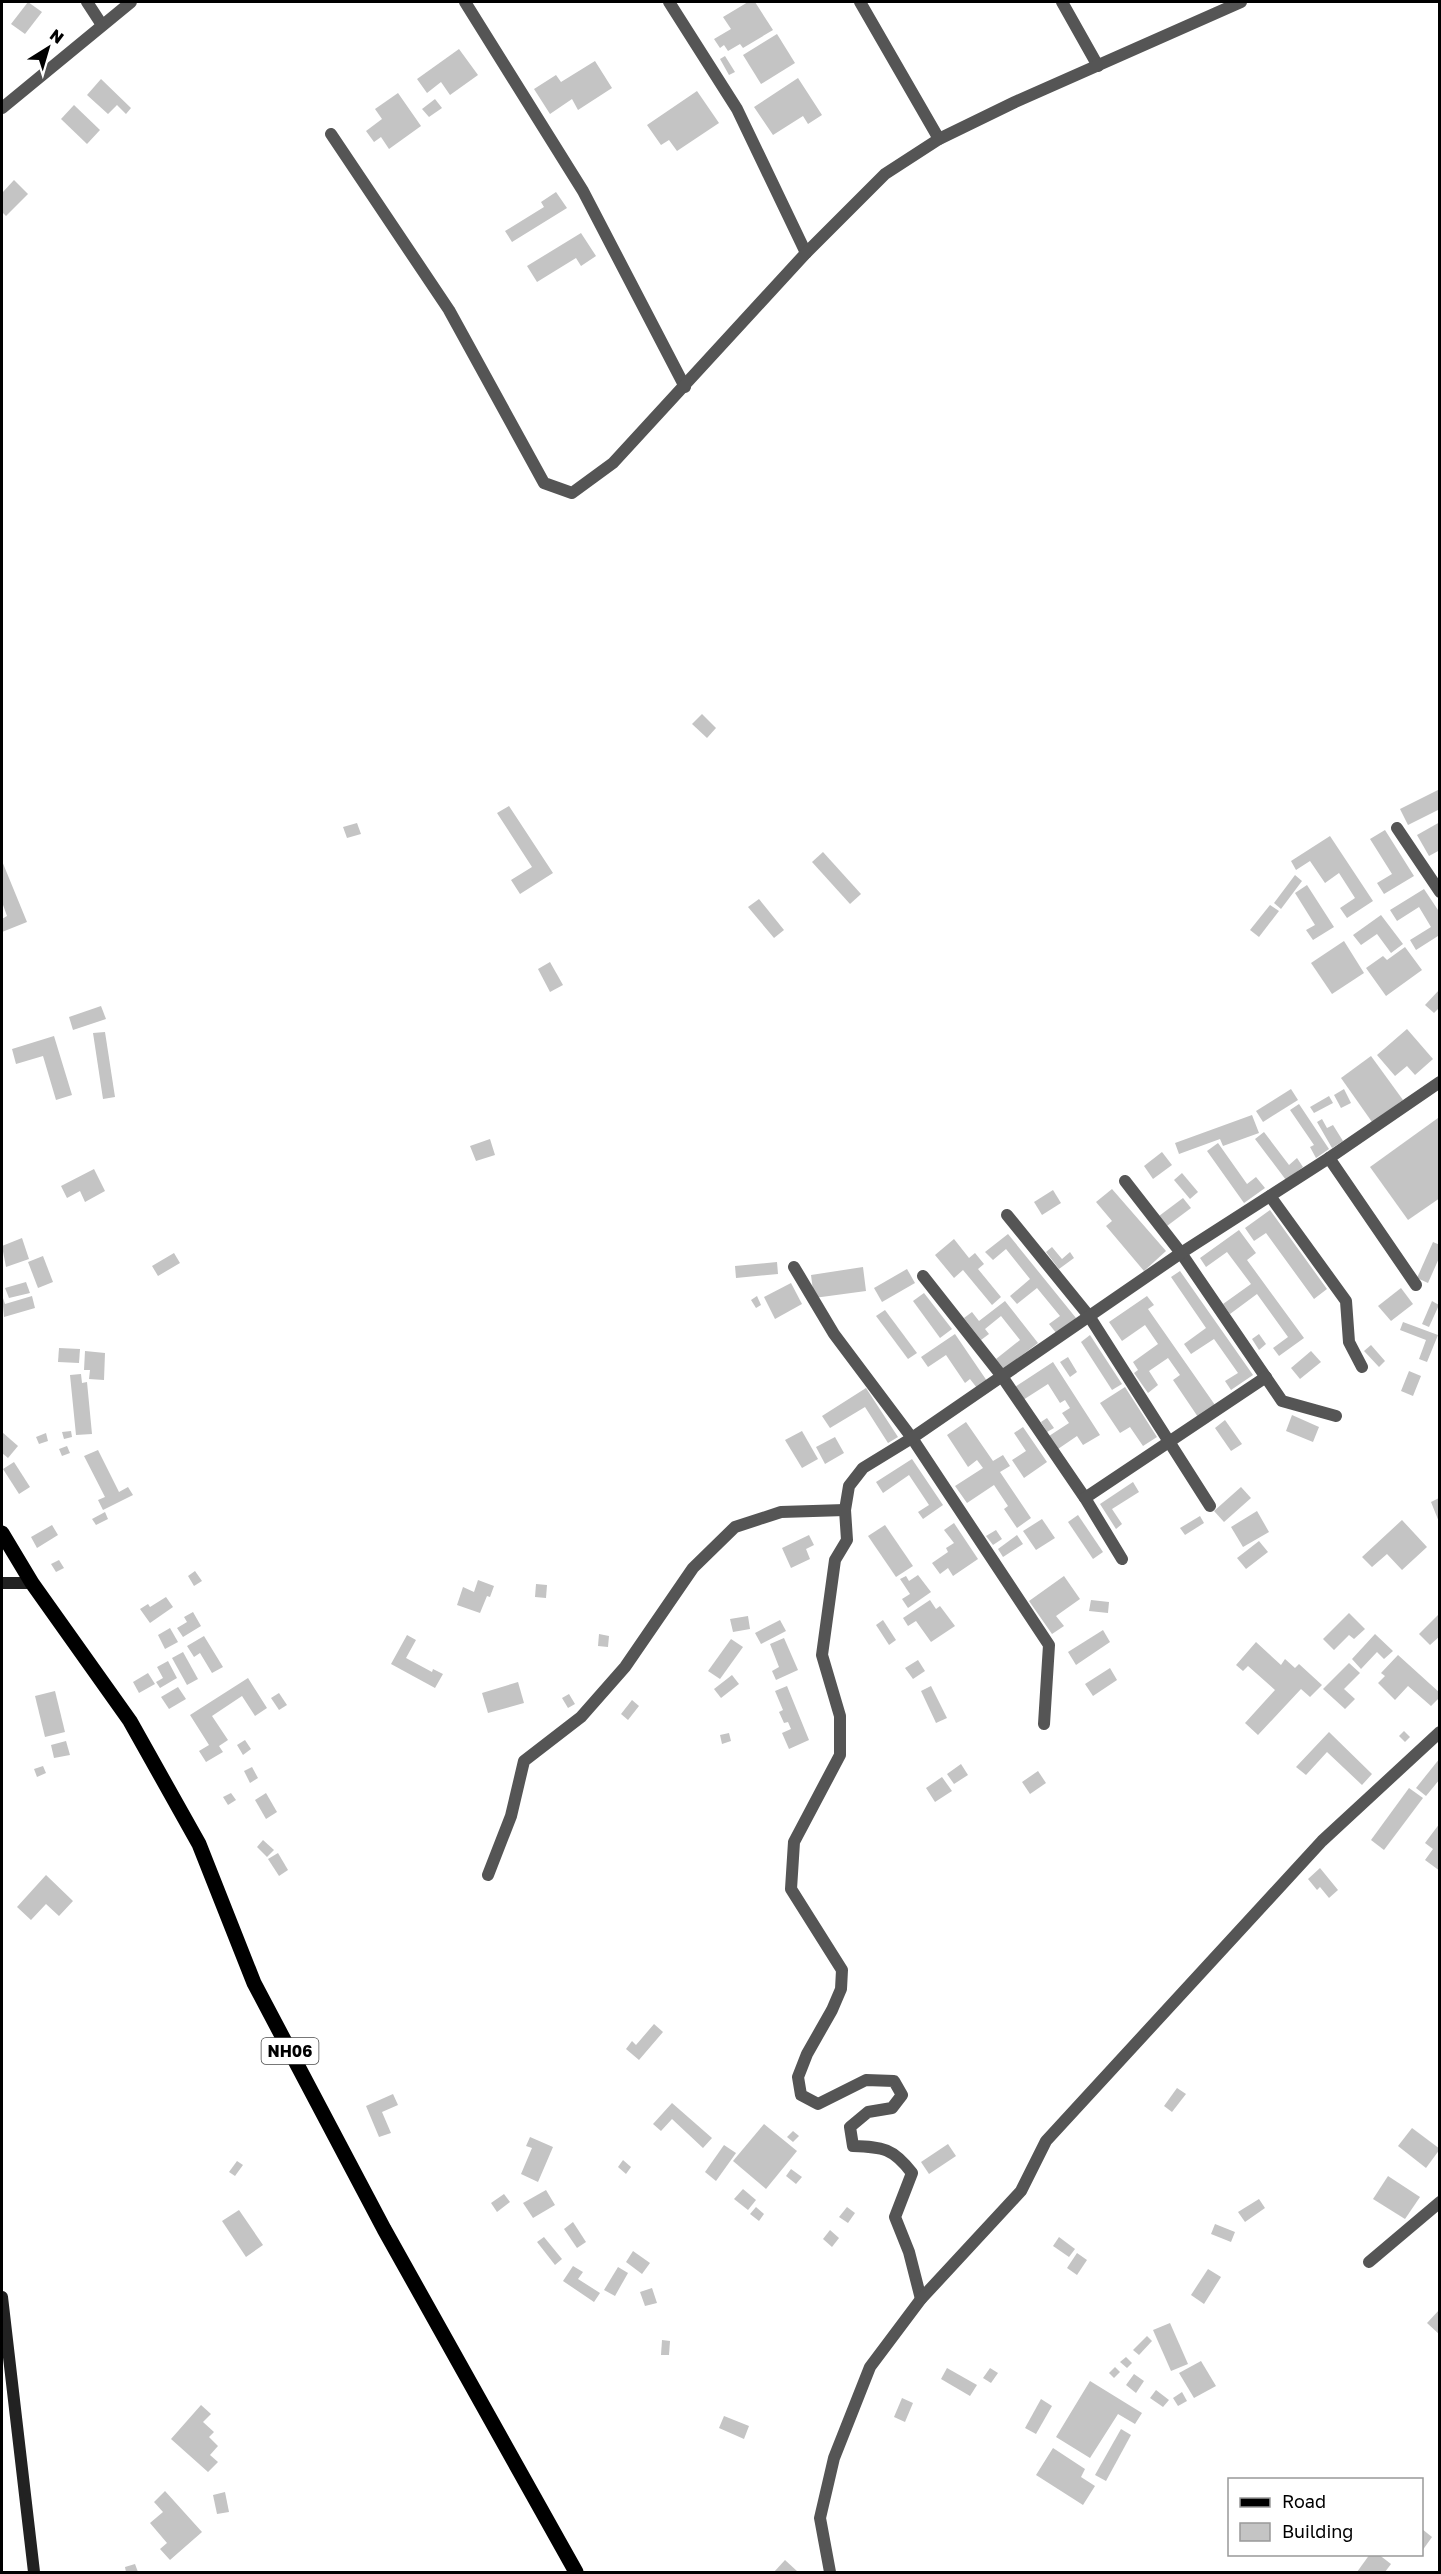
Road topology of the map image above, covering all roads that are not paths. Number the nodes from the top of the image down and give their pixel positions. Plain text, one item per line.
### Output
1 (87, 2) edge
2 (131, 2) edge
3 (465, 2) edge
4 (669, 2) edge
5 (860, 2) edge
6 (1062, 2) edge
7 (1241, 2) edge
8 (102, 24) junction
9 (1098, 66) junction
10 (2, 108) edge
11 (331, 134) dead end
12 (939, 139) junction
13 (806, 253) junction
14 (685, 387) junction
15 (1397, 828) dead end
16 (1440, 892) edge
17 (1440, 1082) edge
18 (1329, 1158) junction
19 (1125, 1181) dead end
20 (1270, 1197) junction
21 (1007, 1215) dead end
22 (1181, 1253) junction
23 (794, 1267) dead end
24 (923, 1276) dead end
25 (1416, 1285) dead end
26 (1089, 1316) junction
27 (1362, 1366) dead end
28 (1001, 1376) junction
29 (1266, 1377) junction
30 (1336, 1416) dead end
31 (912, 1438) junction
32 (1170, 1441) junction
33 (1085, 1498) junction
34 (1210, 1506) dead end
35 (845, 1510) junction
36 (2, 1533) edge
37 (1122, 1559) dead end
38 (2, 1583) edge
39 (32, 1583) junction
40 (1044, 1725) dead end
41 (1440, 1732) edge
42 (488, 1875) dead end
43 (1440, 2202) edge
44 (1369, 2262) dead end
45 (2, 2297) edge
46 (921, 2299) junction
47 (33, 2572) edge
48 (576, 2572) edge
49 (830, 2572) edge

1 - 8 street
2 - 8 street
3 - 14 street
4 - 13 street
5 - 12 street
6 - 9 street
7 - 9 street
8 - 10 street
9 - 12 street
11 - 14 street
12 - 13 street
13 - 14 street
15 - 16 street
17 - 18 street
18 - 20 street
18 - 25 street
19 - 22 street
20 - 22 street
20 - 27 street
21 - 26 street
22 - 26 street
22 - 29 street
23 - 31 street
24 - 28 street
26 - 28 street
26 - 32 street
28 - 31 street
28 - 33 street
29 - 30 street
29 - 32 street
31 - 35 street
31 - 40 street
32 - 33 street
32 - 34 street
33 - 37 street
35 - 42 street
35 - 46 street
36 - 39 main road, NH06
38 - 39 main road
39 - 48 main road, NH06
41 - 46 street
43 - 44 street
45 - 47 main road
46 - 49 street

